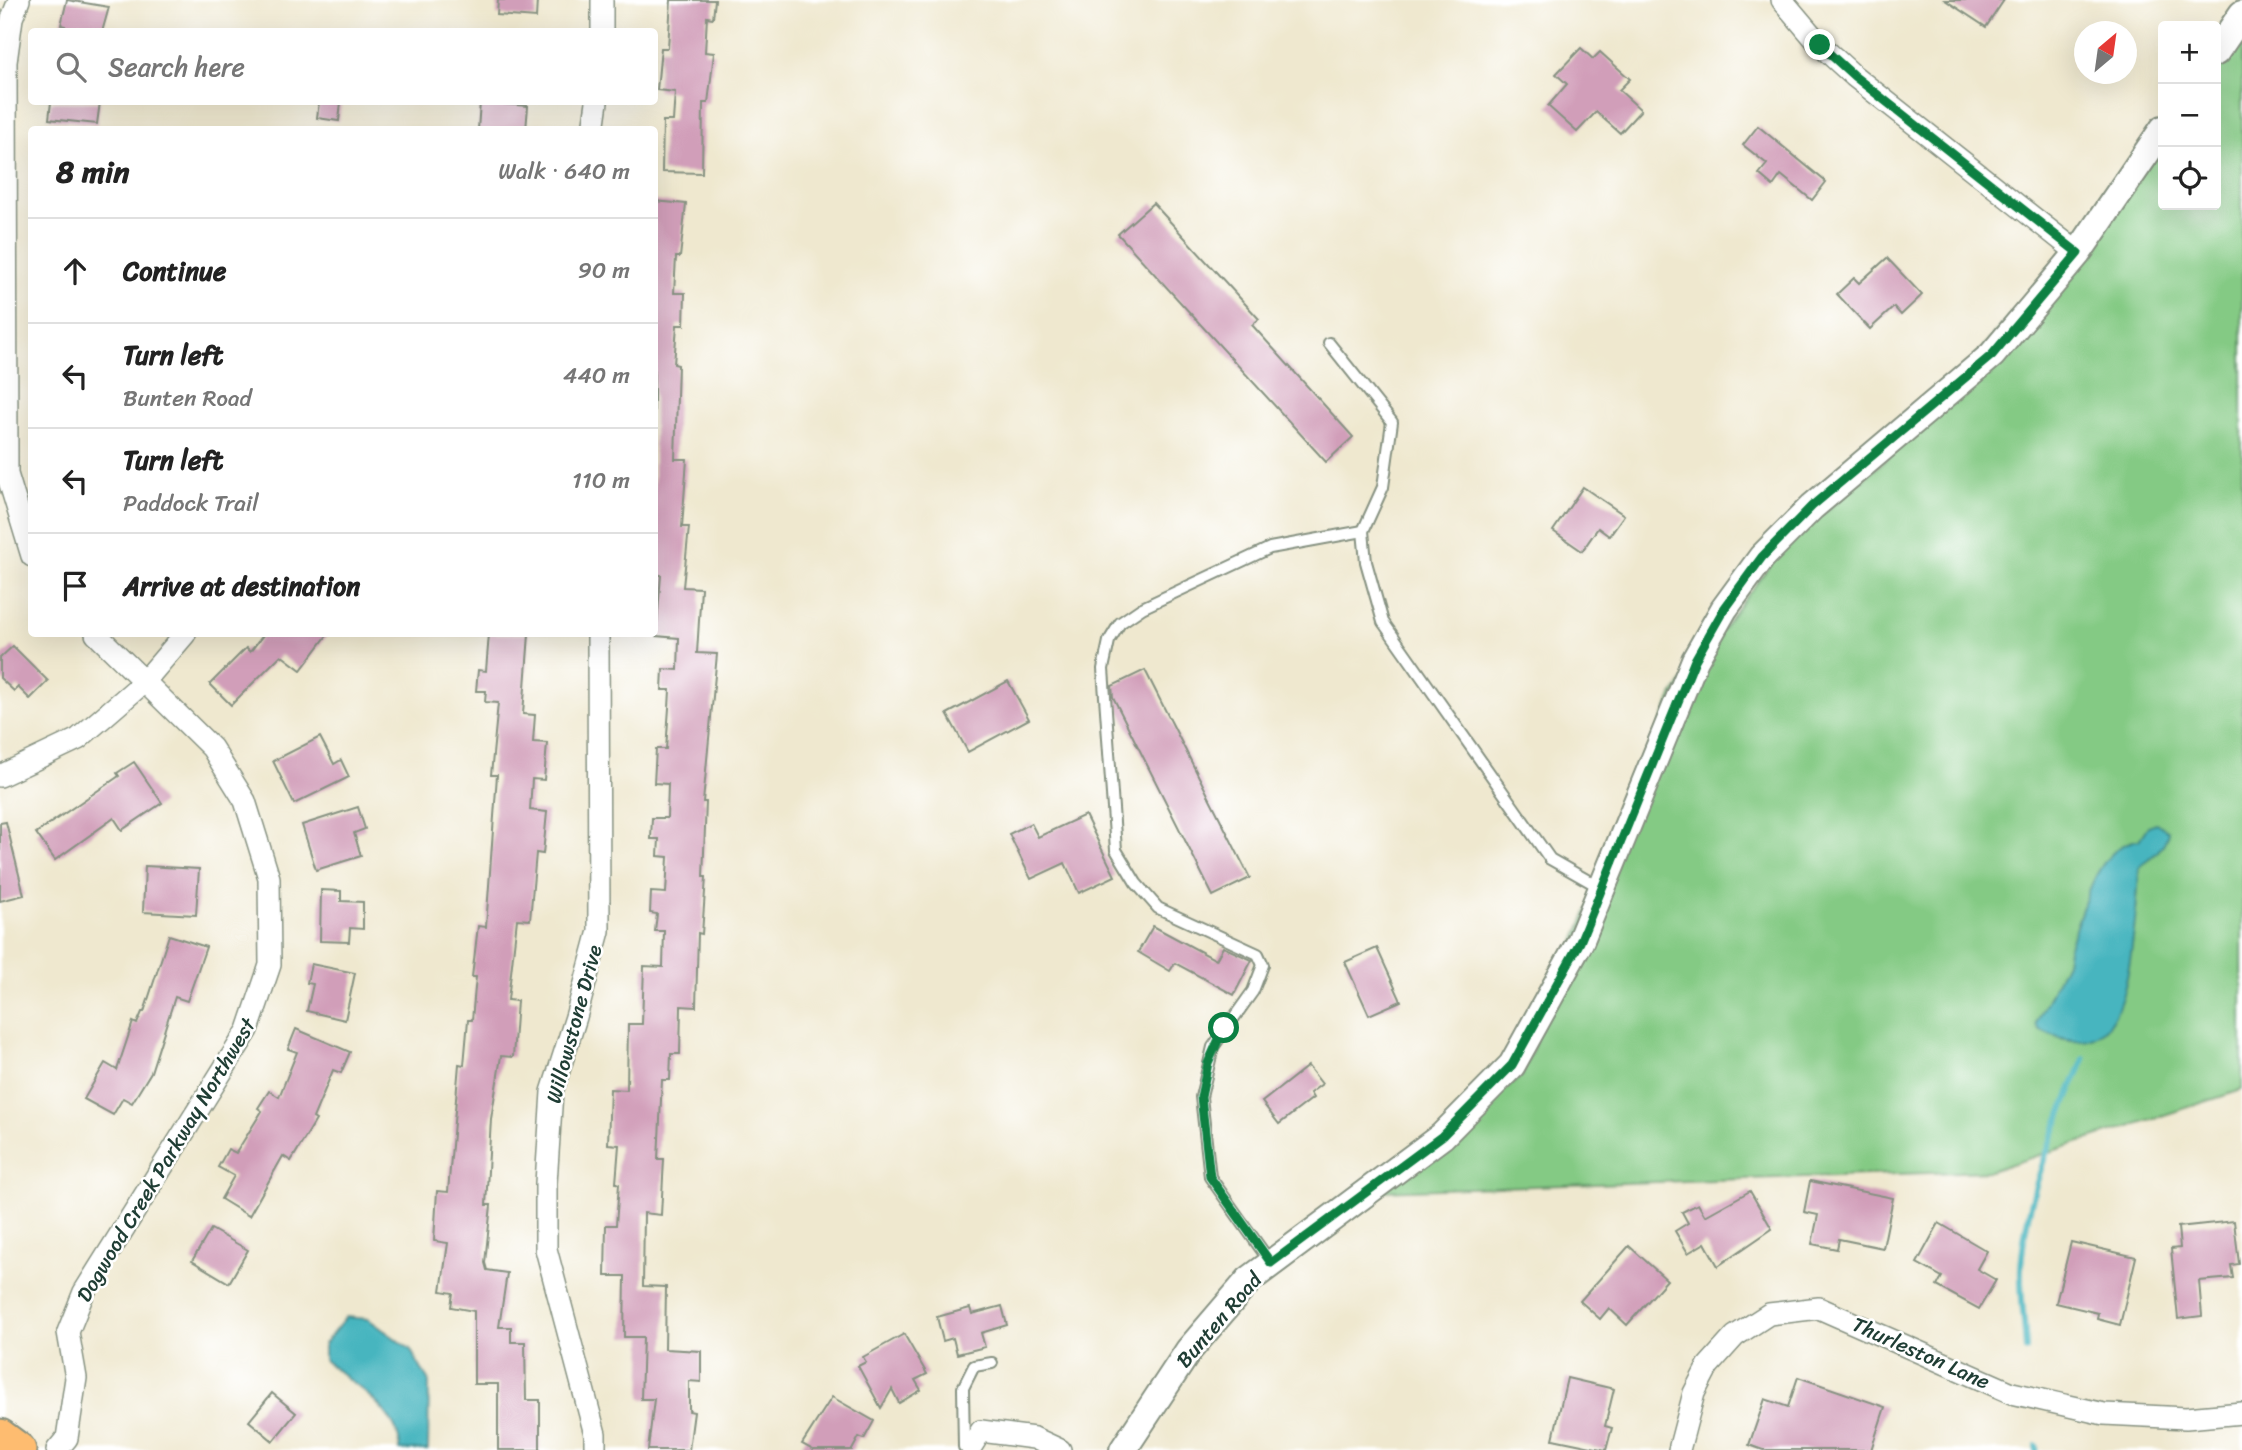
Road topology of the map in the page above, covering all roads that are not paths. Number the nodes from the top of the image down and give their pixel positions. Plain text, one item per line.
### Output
1 (19, 0) edge
2 (602, 0) edge
3 (1782, 0) edge
4 (2242, 14) edge
5 (601, 28) edge
6 (2221, 45) edge
7 (597, 105) edge
8 (594, 126) edge
9 (2158, 136) edge
10 (2078, 253) junction
11 (1329, 343) dead end
12 (1363, 531) junction
13 (28, 542) edge
14 (99, 637) edge
15 (182, 637) edge
16 (598, 637) edge
17 (144, 682) junction
18 (0, 776) edge
19 (1601, 888) junction
20 (1271, 1263) junction
21 (992, 1363) dead end
22 (2242, 1413) edge
23 (0, 1436) edge
24 (1015, 1443) edge
25 (966, 1449) edge
26 (19, 1450) edge
27 (57, 1450) edge
28 (595, 1450) edge
29 (1060, 1450) edge
30 (1123, 1450) edge
31 (1679, 1450) edge

1 - 13 street
2 - 5 street
3 - 10 street
4 - 6 street
7 - 8 street
9 - 10 street, Bunten Road
10 - 19 street, Bunten Road
11 - 12 lane
12 - 19 lane
12 - 20 lane
14 - 17 street, Dogwood Creek Parkway Northwest
15 - 17 street
16 - 28 street, Willowstone Drive
17 - 18 street
17 - 27 street, Dogwood Creek Parkway Northwest
19 - 20 street, Bunten Road
20 - 30 street, Bunten Road
21 - 25 lane
22 - 31 street, Thurleston Lane
23 - 26 main road
24 - 25 street
24 - 29 street

